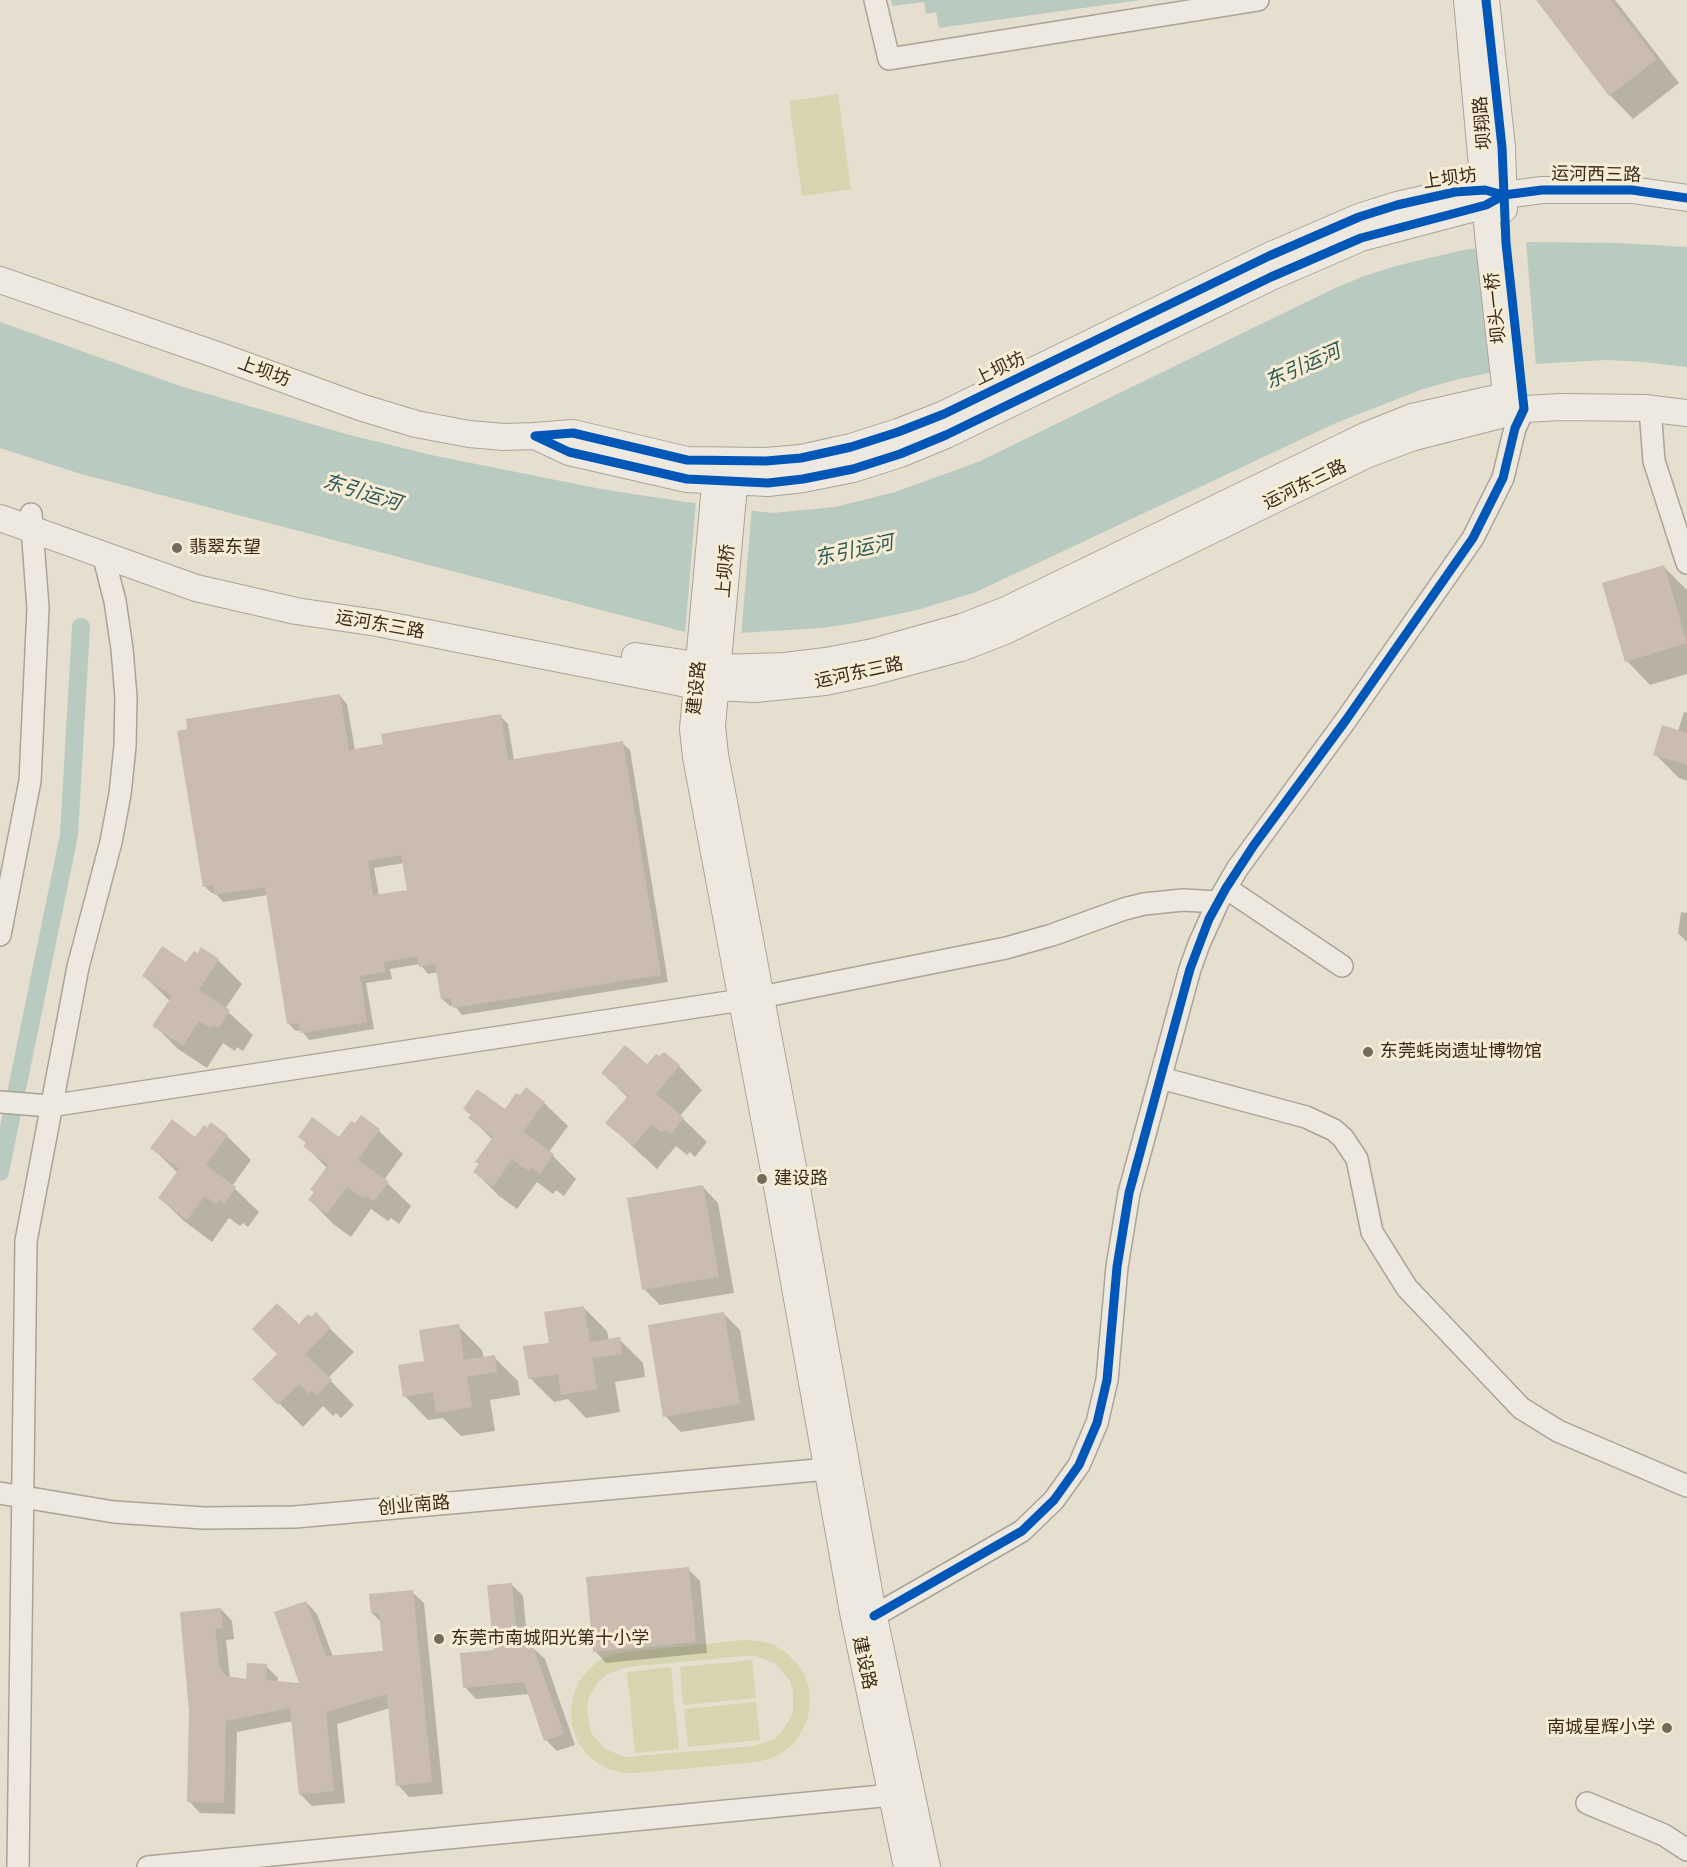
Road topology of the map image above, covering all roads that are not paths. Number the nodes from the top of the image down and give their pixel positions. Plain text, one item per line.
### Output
1 (875, 0) edge
2 (1258, 0) edge
3 (1467, 0) edge
4 (1486, 0) edge
5 (1492, 197) junction
6 (1687, 198) edge
7 (1498, 243) joint
8 (0, 280) edge
9 (1514, 397) junction
10 (1650, 409) junction
11 (1687, 412) edge
12 (725, 480) junction
13 (0, 503) edge
14 (0, 518) edge
15 (31, 522) junction
16 (103, 554) junction
17 (1687, 563) edge
18 (709, 665) junction
19 (1222, 895) junction
20 (0, 934) edge
21 (1342, 966) dead end
22 (751, 998) junction
23 (1161, 1078) junction
24 (0, 1102) edge
25 (50, 1106) junction
26 (828, 1469) junction
27 (1687, 1486) edge
28 (1, 1494) edge
29 (24, 1498) junction
30 (874, 1616) junction
31 (892, 1795) junction
32 (1587, 1803) dead end
33 (1687, 1850) edge
34 (18, 1867) edge
35 (148, 1867) edge
36 (907, 1867) edge
37 (927, 1867) edge

1 - 2 street
3 - 5 street, 坝翔路
4 - 5 street, 坝翔路
5 - 6 street, 运河西三路
5 - 7 street, 坝翔路
5 - 12 street, 上坝坊
7 - 9 street, 坝头一桥
8 - 12 street, 上坝坊
9 - 10 street, 运河东三路
9 - 18 street, 运河东三路
9 - 19 street
10 - 11 street, 运河东三路
10 - 17 street
12 - 18 street, 上坝桥
13 - 15 street, 运河东三路
14 - 15 street, 运河东三路
15 - 16 street, 运河东三路
15 - 18 street, 运河东三路
15 - 20 street
16 - 18 street, 运河东三路
16 - 25 street
18 - 22 street, 建设路
19 - 21 street
19 - 22 street
19 - 23 street
22 - 25 street
22 - 26 street, 建设路
22 - 30 street, 建设路
23 - 27 street
23 - 30 street
24 - 25 street
25 - 29 street
26 - 29 street, 创业南路
26 - 31 street, 建设路
28 - 29 street, 创业南路
29 - 34 street
30 - 37 street, 建设路
31 - 35 street
31 - 36 street, 建设路
32 - 33 street

